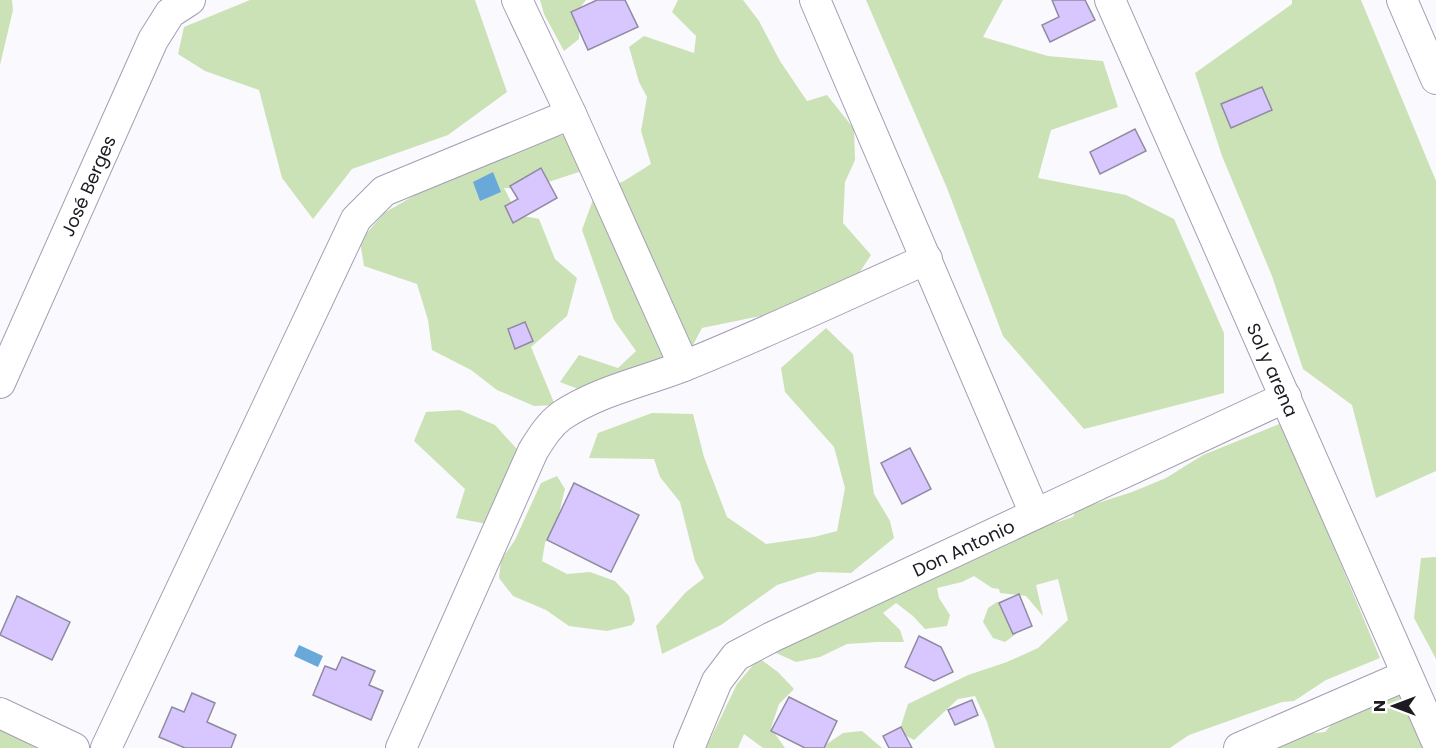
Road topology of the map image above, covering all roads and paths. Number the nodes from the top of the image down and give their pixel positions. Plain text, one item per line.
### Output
1 (190, 0) edge
2 (517, 0) edge
3 (815, 0) edge
4 (1110, 0) edge
5 (1402, 0) edge
6 (1436, 79) edge
7 (571, 114) junction
8 (927, 259) junction
9 (8, 345) edge
10 (684, 366) junction
11 (0, 383) edge
12 (1286, 397) junction
13 (1035, 514) junction
14 (1407, 675) junction
15 (0, 713) edge
16 (1436, 740) edge
17 (74, 748) edge
18 (106, 748) edge
19 (401, 748) edge
20 (688, 748) edge
21 (1239, 748) edge

1 - 9 street, José Berges
2 - 7 street
3 - 8 street
4 - 12 street, Sol y arena
5 - 6 street
7 - 10 street
7 - 18 street
8 - 10 street
8 - 13 street
9 - 11 street, José Berges
10 - 19 street
12 - 13 street, Don Antonio
12 - 14 street, Sol y arena
13 - 20 street, Don Antonio
14 - 16 street, Sol y arena
14 - 21 street
15 - 17 street

